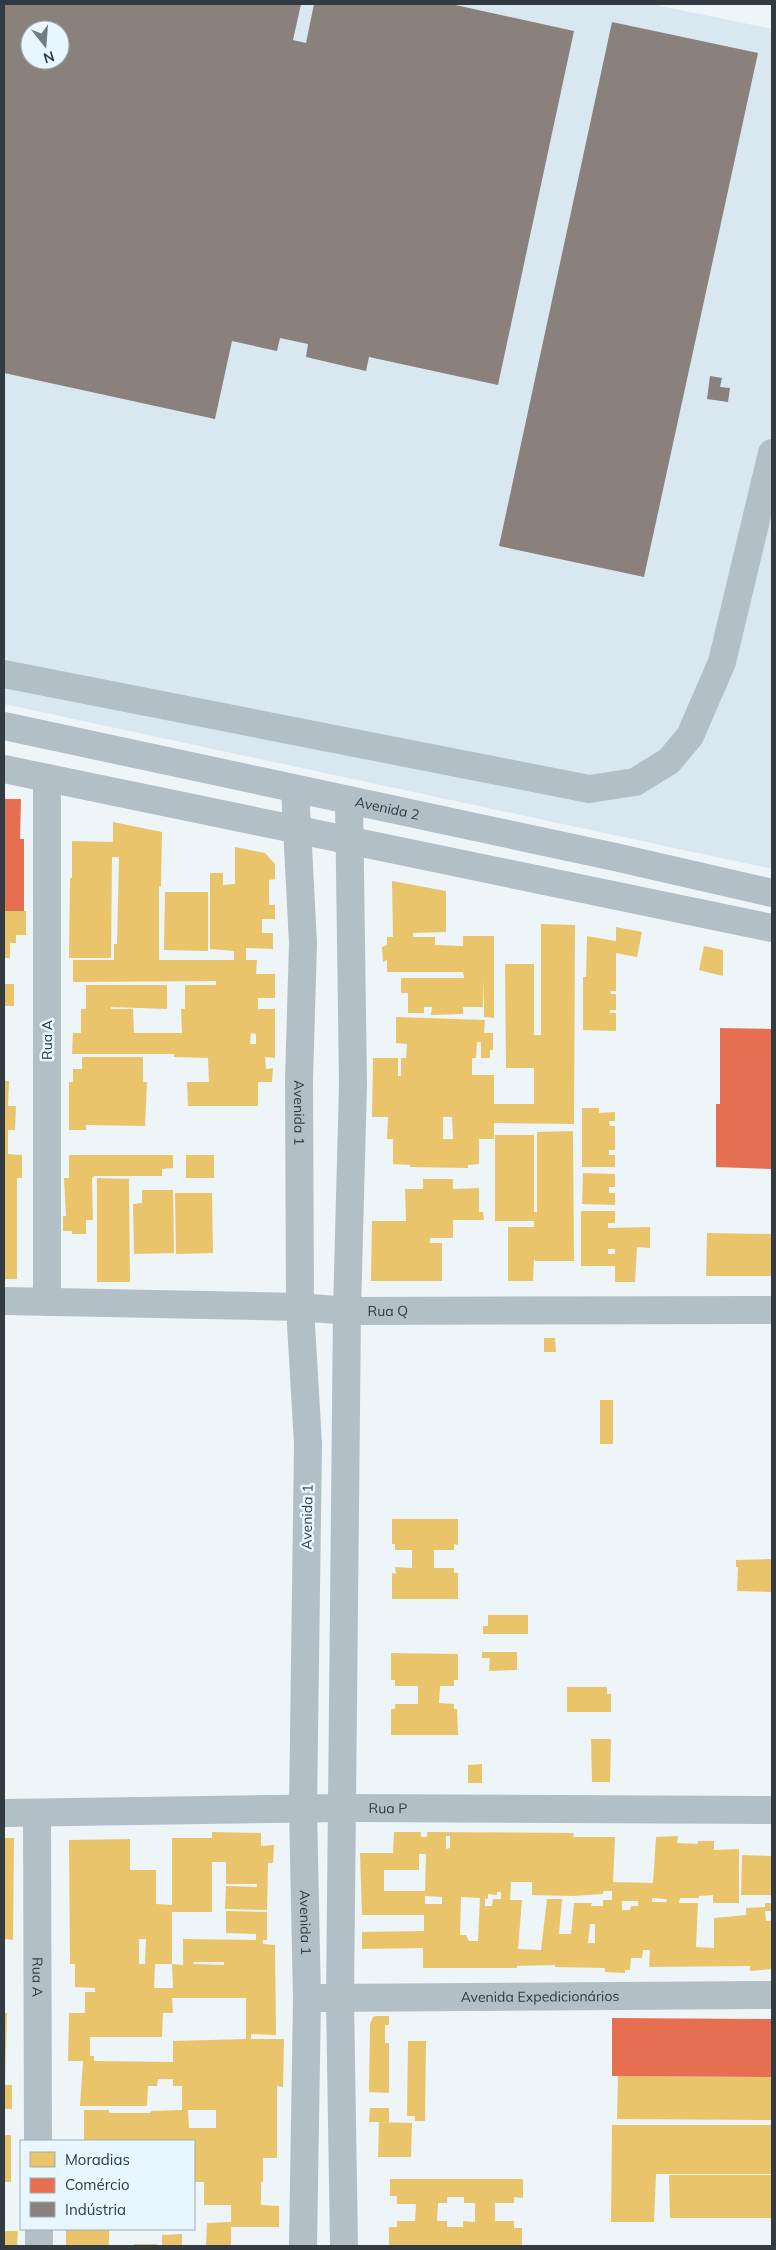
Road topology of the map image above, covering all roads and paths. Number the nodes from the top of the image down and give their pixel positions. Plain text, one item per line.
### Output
1 (772, 453) edge
2 (4, 674) edge
3 (4, 726) edge
4 (4, 769) edge
5 (48, 778) junction
6 (295, 789) junction
7 (350, 800) junction
8 (297, 832) junction
9 (351, 842) junction
10 (772, 893) edge
11 (772, 928) edge
12 (4, 1301) edge
13 (47, 1302) junction
14 (300, 1307) junction
15 (772, 1310) edge
16 (347, 1311) junction
17 (342, 1808) junction
18 (303, 1809) junction
19 (772, 1810) edge
20 (4, 1813) edge
21 (37, 1814) junction
22 (772, 1995) edge
23 (340, 1998) junction
24 (307, 1999) junction
25 (38, 2140) edge
26 (39, 2230) edge
27 (39, 2246) edge
28 (303, 2246) edge
29 (344, 2246) edge

1 - 2 street
3 - 6 street, Avenida 2
4 - 5 street
5 - 8 street
5 - 13 street, Rua A
6 - 7 street, Avenida 2
6 - 8 street, Avenida 1
7 - 9 street
7 - 10 street, Avenida 2
8 - 9 street
8 - 14 street, Avenida 1
9 - 11 street
9 - 16 street
12 - 13 street, Rua Q
13 - 14 street, Rua Q
14 - 16 street, Rua Q
14 - 18 street, Avenida 1
15 - 16 street, Rua Q
16 - 17 street
17 - 18 street, Rua P
17 - 19 street, Rua P
17 - 23 street
18 - 21 street, Rua P
18 - 24 street, Avenida 1
20 - 21 street, Rua P
21 - 25 street, Rua A
22 - 23 street, Avenida Expedicionários
23 - 24 street, Avenida Expedicionários
23 - 29 street
24 - 28 street, Avenida 1
26 - 27 street

